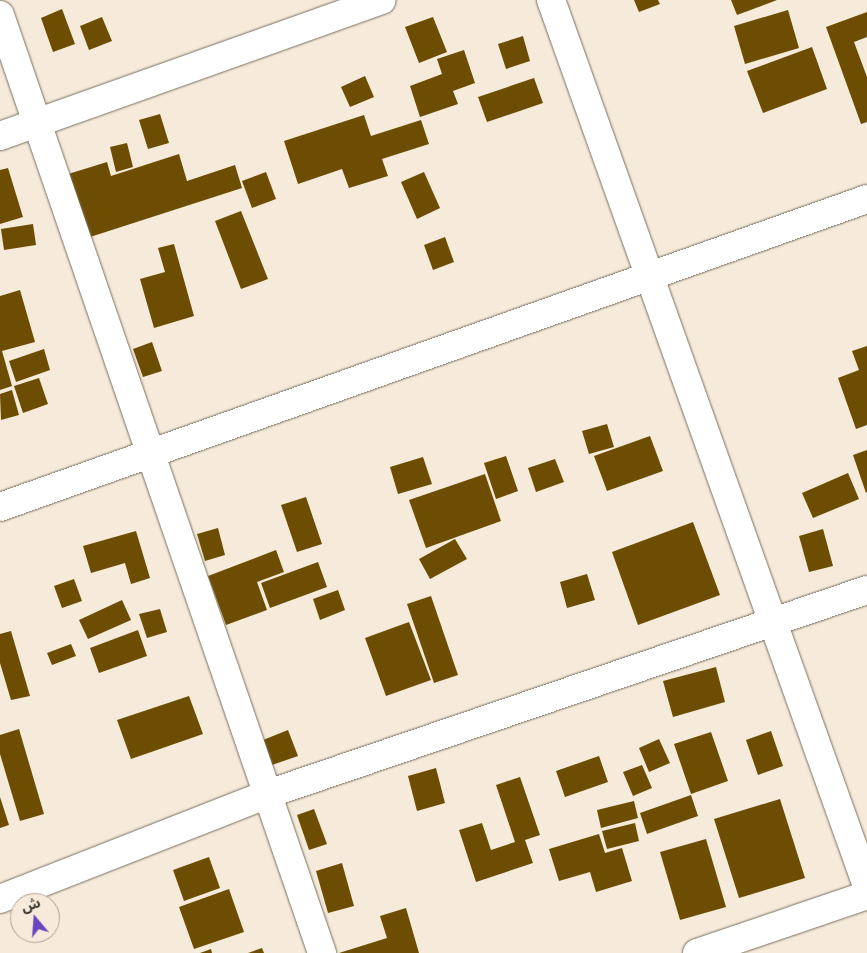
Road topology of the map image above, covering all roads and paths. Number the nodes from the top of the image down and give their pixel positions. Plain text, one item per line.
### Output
1 (382, 0) edge
2 (551, 0) edge
3 (0, 15) edge
4 (37, 123) junction
5 (0, 136) edge
6 (867, 199) edge
7 (650, 277) junction
8 (152, 453) junction
9 (0, 507) edge
10 (867, 590) edge
11 (773, 622) junction
12 (265, 795) junction
13 (867, 886) edge
14 (867, 895) edge
15 (0, 898) edge
16 (322, 953) edge
17 (697, 953) edge

1 - 4 street
2 - 7 street
3 - 4 street
4 - 5 street
4 - 8 street
6 - 7 street
7 - 8 street
7 - 11 street
8 - 9 street
8 - 12 street
10 - 11 street
11 - 12 street
11 - 13 street
12 - 15 street
12 - 16 street
14 - 17 street

